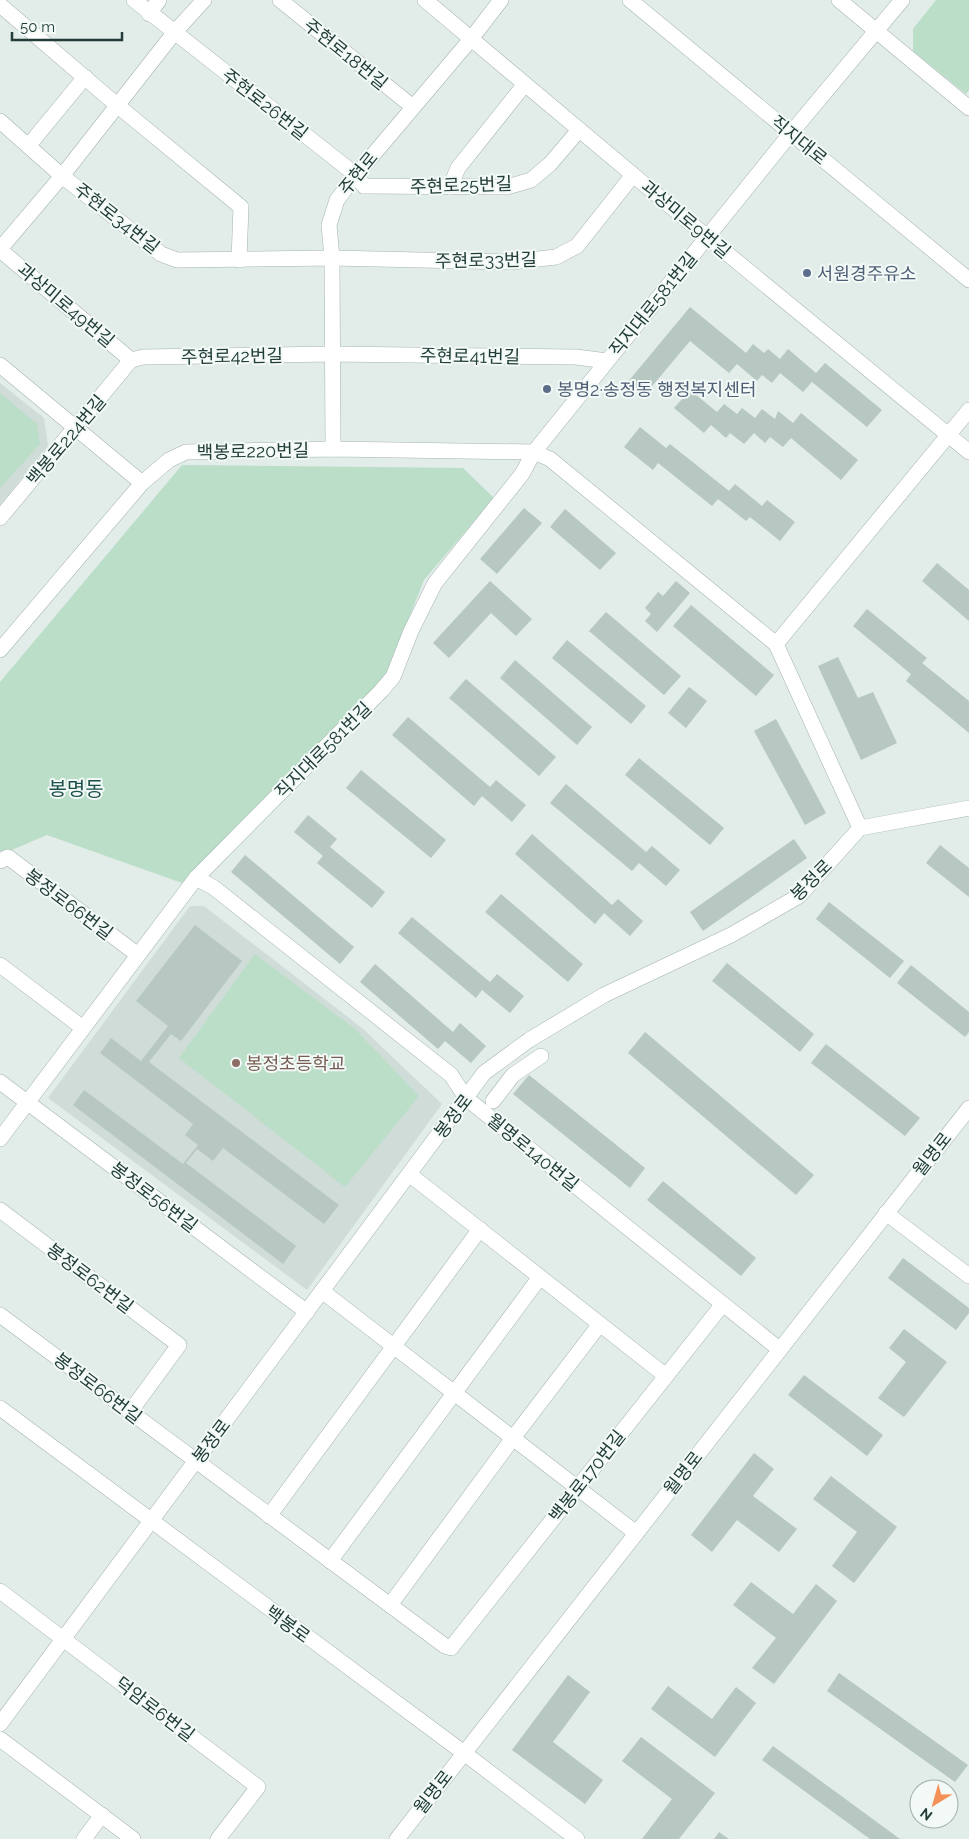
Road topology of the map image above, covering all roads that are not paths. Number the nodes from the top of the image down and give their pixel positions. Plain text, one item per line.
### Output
1 (134, 0) edge
2 (159, 0) edge
3 (204, 0) edge
4 (280, 0) edge
5 (425, 0) edge
6 (501, 0) edge
7 (630, 0) edge
8 (839, 0) edge
9 (902, 0) edge
10 (0, 5) edge
11 (149, 14) junction
12 (876, 31) junction
13 (174, 33) junction
14 (471, 39) junction
15 (85, 77) junction
16 (525, 84) junction
17 (118, 106) junction
18 (413, 107) junction
19 (969, 108) edge
20 (0, 121) edge
21 (579, 130) junction
22 (791, 133) junction
23 (29, 145) junction
24 (356, 175) junction
25 (633, 175) junction
26 (62, 176) junction
27 (450, 187) junction
28 (707, 237) junction
29 (0, 250) edge
30 (332, 258) junction
31 (239, 260) junction
32 (969, 280) edge
33 (332, 354) junction
34 (131, 360) junction
35 (607, 362) junction
36 (0, 365) edge
37 (969, 410) edge
38 (76, 427) junction
39 (949, 436) junction
40 (333, 450) junction
41 (534, 452) junction
42 (969, 452) edge
43 (142, 483) junction
44 (0, 518) edge
45 (776, 644) junction
46 (0, 650) edge
47 (969, 808) edge
48 (860, 828) junction
49 (0, 861) edge
50 (196, 878) junction
51 (138, 955) junction
52 (2, 967) edge
53 (83, 1028) junction
54 (541, 1056) dead end
55 (0, 1082) edge
56 (466, 1098) junction
57 (493, 1101) dead end
58 (27, 1102) junction
59 (969, 1108) edge
60 (0, 1139) edge
61 (409, 1174) junction
62 (0, 1210) edge
63 (886, 1213) junction
64 (480, 1229) junction
65 (969, 1276) edge
66 (540, 1277) junction
67 (322, 1291) junction
68 (723, 1304) junction
69 (307, 1312) junction
70 (0, 1315) edge
71 (600, 1324) junction
72 (394, 1346) junction
73 (779, 1349) junction
74 (666, 1376) junction
75 (455, 1393) junction
76 (0, 1408) edge
77 (130, 1412) junction
78 (512, 1438) junction
79 (196, 1462) junction
80 (578, 1488) junction
81 (269, 1516) junction
82 (150, 1521) junction
83 (636, 1533) junction
84 (330, 1561) junction
85 (0, 1591) edge
86 (390, 1605) junction
87 (63, 1639) junction
88 (451, 1648) joint
89 (0, 1724) edge
90 (0, 1739) edge
91 (464, 1753) junction
92 (102, 1815) junction
93 (84, 1839) edge
94 (133, 1839) edge
95 (218, 1839) edge
96 (397, 1839) edge
97 (576, 1839) edge

1 - 11 street, 주현로26번길
2 - 11 street
3 - 13 street, 주현로34번길
4 - 18 street, 주현로18번길
5 - 14 street, 과상미로9번길
6 - 14 street, 주현로
7 - 22 street, 직지대로
8 - 12 street
9 - 12 street, 직지대로581번길
10 - 15 street
11 - 13 street, 주현로26번길
12 - 19 street
12 - 22 street, 직지대로581번길
13 - 17 street, 주현로34번길
13 - 24 street, 주현로26번길
14 - 16 street, 과상미로9번길
14 - 18 street, 주현로
15 - 17 street
15 - 23 street
16 - 21 street, 과상미로9번길
16 - 27 street
17 - 26 street, 주현로34번길
17 - 31 street
18 - 24 street, 주현로
20 - 23 street
21 - 25 street, 과상미로9번길
21 - 27 street, 주현로25번길
22 - 28 street, 직지대로581번길
22 - 32 street, 직지대로
23 - 26 street
24 - 27 street, 주현로25번길
24 - 30 street, 주현로
25 - 28 street, 과상미로9번길
25 - 30 street, 주현로33번길
26 - 29 street
26 - 31 street, 주현로34번길
28 - 35 street, 직지대로581번길
28 - 39 street, 과상미로9번길
29 - 34 street, 과상미로49번길
30 - 31 street, 주현로34번길
30 - 33 street, 주현로
33 - 34 street, 주현로42번길
33 - 35 street, 주현로41번길
33 - 40 street, 주현로
34 - 38 street, 백봉로224번길
35 - 41 street, 직지대로581번길
36 - 38 street
37 - 39 street
38 - 43 street
38 - 44 street, 백봉로224번길
39 - 42 street, 과상미로9번길
39 - 45 street
40 - 41 street, 백봉로220번길
40 - 43 street, 백봉로220번길
41 - 45 street
41 - 50 street, 직지대로581번길
43 - 46 street, 백봉로220번길
45 - 48 street
47 - 48 street
48 - 56 street, 봉정로
49 - 51 street, 봉정로66번길
50 - 51 street, 직지대로581번길
50 - 56 street, 월명로140번길
51 - 53 street, 직지대로581번길
52 - 53 street
53 - 58 street, 직지대로581번길
54 - 57 street
55 - 58 street, 봉정로56번길
56 - 61 street, 봉정로
56 - 68 street, 월명로140번길
58 - 60 street, 직지대로581번길
58 - 69 street, 봉정로56번길
59 - 63 street, 월명로
61 - 64 street
61 - 67 street, 봉정로
62 - 77 street, 봉정로62번길
63 - 65 street
63 - 73 street, 월명로
64 - 66 street
64 - 72 street
66 - 71 street
66 - 75 street
67 - 69 street, 봉정로
67 - 72 street
68 - 73 street, 월명로140번길
68 - 74 street, 백봉로170번길
69 - 79 street, 봉정로
70 - 77 street, 봉정로66번길
71 - 74 street
71 - 78 street
72 - 75 street
72 - 81 street
73 - 83 street, 월명로
74 - 80 street, 백봉로170번길
75 - 78 street
75 - 84 street
76 - 82 street, 백봉로
77 - 79 street, 봉정로66번길
78 - 80 street
78 - 86 street
79 - 81 street, 봉정로66번길
79 - 82 street, 봉정로
80 - 83 street
80 - 88 street, 백봉로170번길
81 - 84 street, 봉정로66번길
82 - 87 street, 봉정로
82 - 91 street, 백봉로
83 - 91 street, 월명로
84 - 86 street, 봉정로66번길
85 - 87 street, 덕암로6번길
86 - 88 street, 봉정로66번길
87 - 89 street, 봉정로
87 - 95 street, 덕암로6번길
90 - 92 street
91 - 96 street, 월명로
91 - 97 street, 백봉로
92 - 93 street
92 - 94 street

